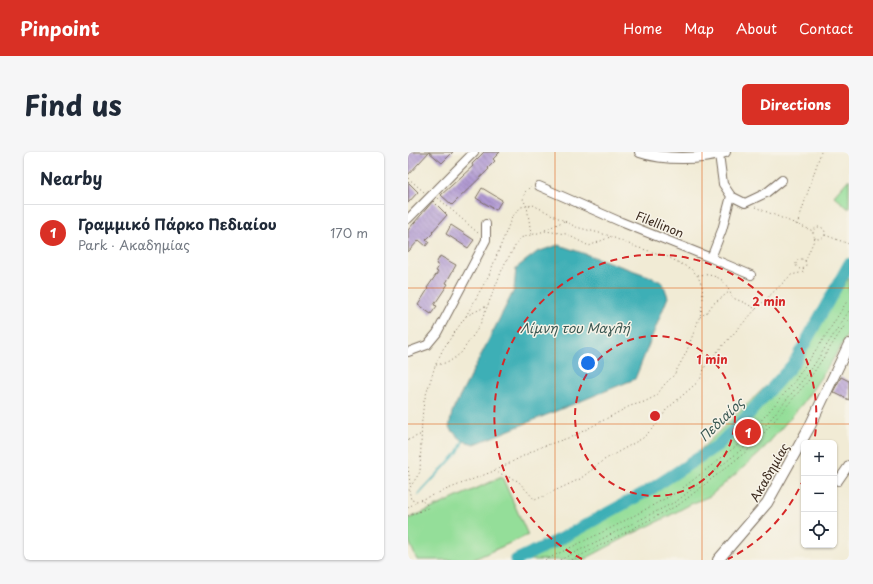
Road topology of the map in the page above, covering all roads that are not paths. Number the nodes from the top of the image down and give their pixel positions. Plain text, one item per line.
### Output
1 (474, 152) edge
2 (640, 152) edge
3 (722, 153) edge
4 (782, 180) dead end
5 (539, 186) road end
6 (731, 196) junction
7 (408, 219) edge
8 (486, 224) dead end
9 (711, 258) junction
10 (751, 275) dead end
11 (849, 344) edge
12 (408, 352) edge
13 (849, 465) edge
14 (838, 481) dead end
15 (718, 560) edge

1 - 7 street
2 - 3 street
3 - 6 street
4 - 6 street
5 - 9 street, Filellinon
6 - 9 street
8 - 12 street
9 - 10 street, Filellinon
11 - 15 street, Ακαδημίας
13 - 14 street

